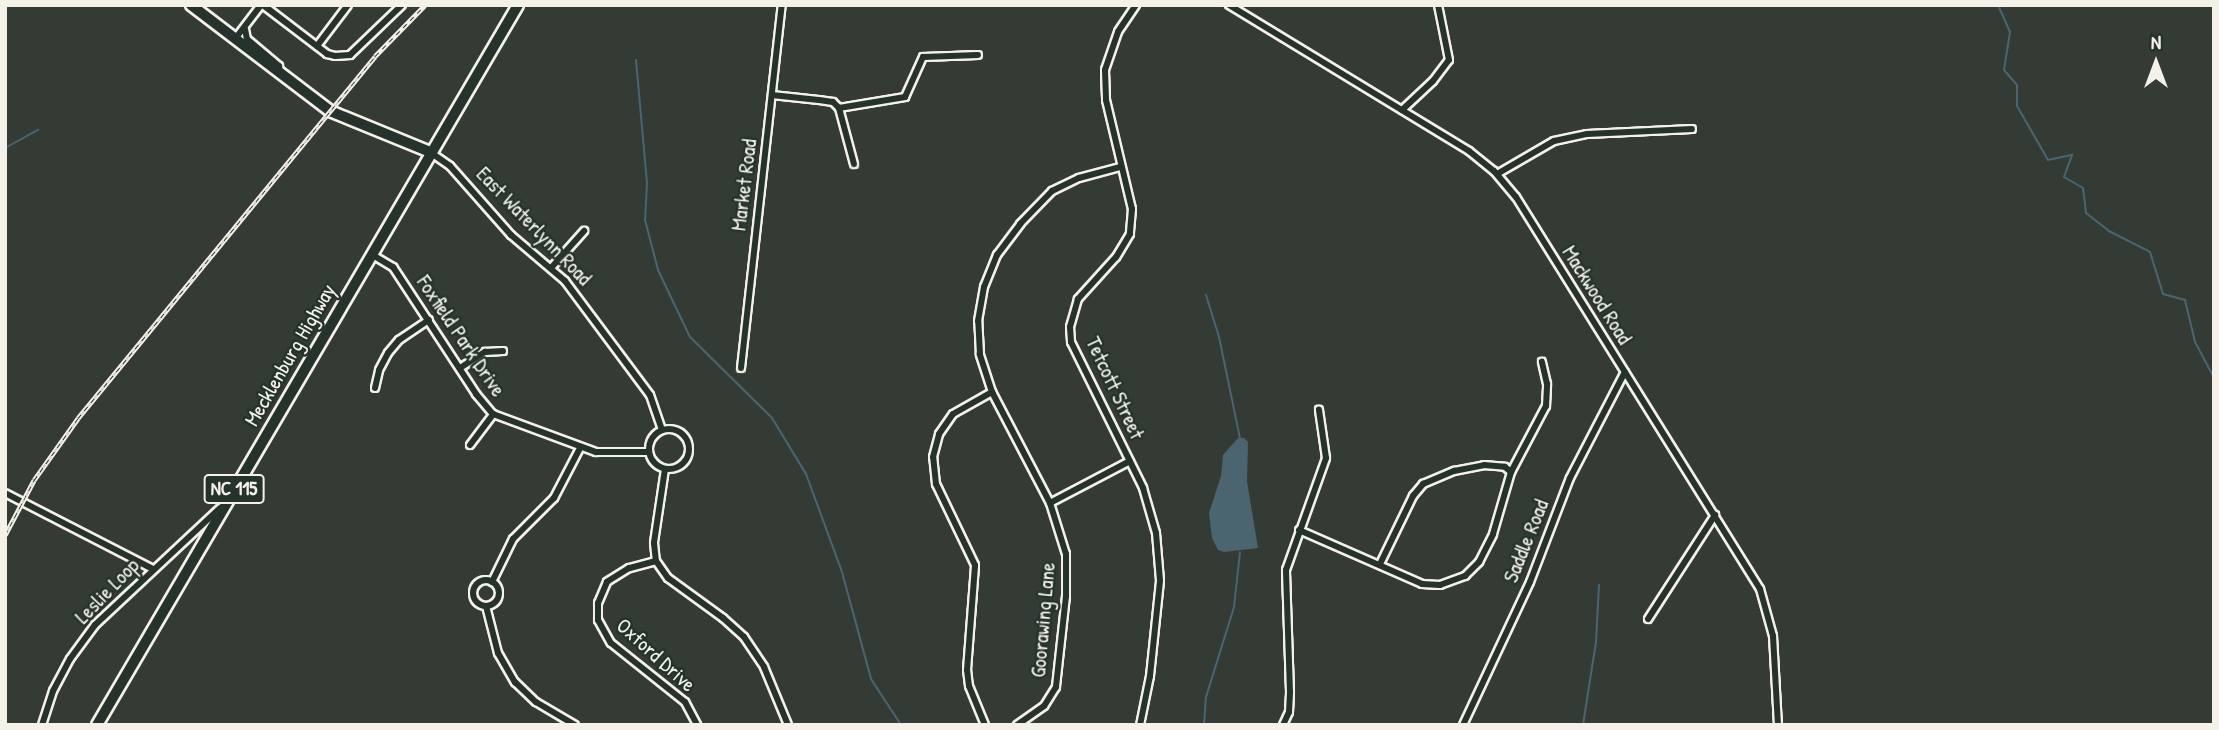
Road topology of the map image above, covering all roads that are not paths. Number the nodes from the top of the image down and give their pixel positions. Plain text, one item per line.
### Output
1 (191, 5) edge
2 (262, 5) edge
3 (348, 5) edge
4 (402, 5) edge
5 (518, 5) edge
6 (782, 5) edge
7 (1136, 5) edge
8 (1229, 5) edge
9 (1438, 5) edge
10 (245, 29) junction
11 (235, 39) junction
12 (317, 46) junction
13 (978, 55) dead end
14 (280, 73) junction
15 (772, 95) junction
16 (839, 108) junction
17 (1402, 110) junction
18 (1692, 129) dead end
19 (430, 152) junction
20 (854, 164) dead end
21 (1121, 167) junction
22 (1497, 174) junction
23 (584, 231) dead end
24 (371, 254) junction
25 (551, 268) junction
26 (429, 320) junction
27 (503, 351) dead end
28 (1542, 362) dead end
29 (460, 368) junction
30 (741, 368) dead end
31 (1625, 372) junction
32 (375, 388) dead end
33 (992, 392) junction
34 (1319, 410) dead end
35 (493, 414) junction
36 (662, 430) junction
37 (470, 445) dead end
38 (580, 447) junction
39 (649, 452) junction
40 (1130, 461) junction
41 (665, 469) junction
42 (1511, 472) junction
43 (5, 493) edge
44 (226, 502) junction
45 (1050, 503) junction
46 (1715, 515) junction
47 (1299, 530) junction
48 (656, 561) junction
49 (1380, 564) junction
50 (153, 569) junction
51 (492, 582) junction
52 (486, 606) junction
53 (1648, 619) dead end
54 (42, 725) edge
55 (97, 725) edge
56 (576, 725) edge
57 (697, 725) edge
58 (788, 725) edge
59 (985, 725) edge
60 (1017, 725) edge
61 (1140, 725) edge
62 (1283, 725) edge
63 (1463, 725) edge
64 (1778, 725) edge

1 - 11 street, East Waterlynn Road
2 - 10 street
2 - 12 street
3 - 12 street
4 - 12 street
5 - 19 main road, Mecklenburg Highway / NC 115
6 - 15 street, Market Road
7 - 21 street, Tetcott Street
8 - 17 street, Mackwood Road
9 - 17 street
10 - 11 street
10 - 14 street
11 - 14 street, East Waterlynn Road
13 - 16 street
14 - 19 street, East Waterlynn Road
15 - 16 street
15 - 30 street, Market Road
16 - 20 street
17 - 22 street, Mackwood Road
18 - 22 street
19 - 24 main road, Mecklenburg Highway / NC 115
19 - 25 street, East Waterlynn Road
21 - 33 street, Goorawing Lane
21 - 40 street, Tetcott Street
22 - 31 street, Mackwood Road
23 - 25 street
24 - 26 street, Foxfield Park Drive
24 - 44 main road, Mecklenburg Highway / NC 115
25 - 36 street, East Waterlynn Road
26 - 29 street, Foxfield Park Drive
26 - 32 street
27 - 29 street
28 - 42 street
29 - 35 street, Foxfield Park Drive
31 - 46 street, Mackwood Road
31 - 63 street, Saddle Road
33 - 45 street, Goorawing Lane
33 - 59 street
34 - 47 street
35 - 37 street
35 - 38 street, Foxfield Park Drive
36 - 39 street
36 - 41 street
38 - 39 street, Foxfield Park Drive
38 - 51 street
39 - 41 street
40 - 45 street
40 - 61 street, Tetcott Street
41 - 48 street
42 - 49 street
42 - 49 street
43 - 50 street
44 - 50 street, Leslie Loop
44 - 55 main road, Mecklenburg Highway / NC 115
45 - 60 street, Goorawing Lane
46 - 53 street
46 - 64 street, Mackwood Road
47 - 49 street
47 - 62 street
48 - 57 street, Oxford Drive
48 - 58 street
50 - 54 street, Leslie Loop
51 - 52 street
51 - 52 street
52 - 56 street

